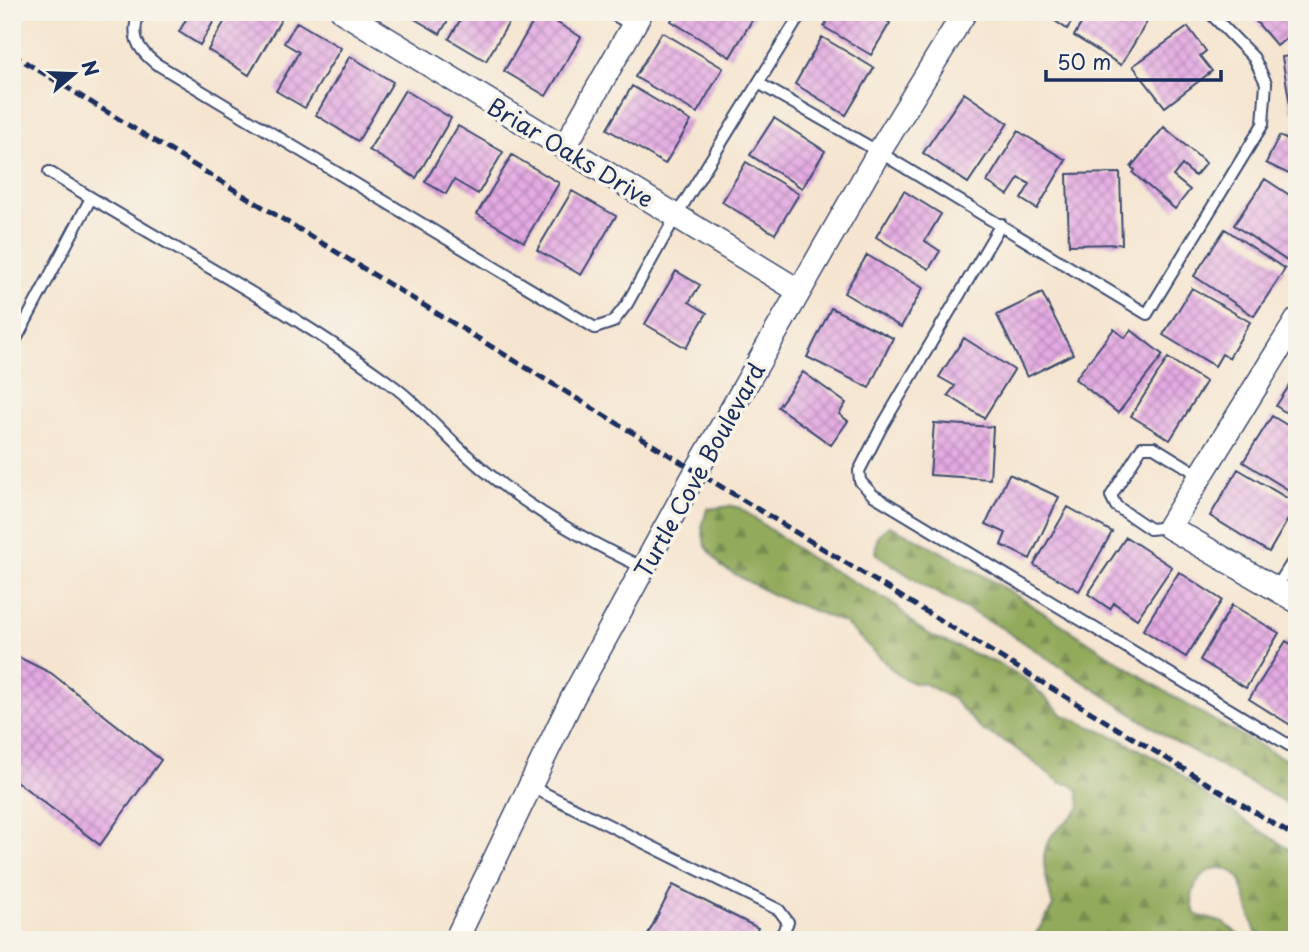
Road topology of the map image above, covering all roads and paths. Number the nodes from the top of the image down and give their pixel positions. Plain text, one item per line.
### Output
1 (139, 12) edge
2 (343, 12) edge
3 (609, 12) edge
4 (802, 12) edge
5 (965, 12) edge
6 (1209, 12) edge
7 (637, 19) edge
8 (760, 84) junction
9 (564, 148) junction
10 (879, 152) junction
11 (48, 172) dead end
12 (91, 198) junction
13 (676, 216) junction
14 (1001, 225) junction
15 (799, 291) junction
16 (1297, 320) edge
17 (12, 347) edge
18 (1201, 476) junction
19 (1169, 527) junction
20 (1297, 555) edge
21 (644, 568) junction
22 (1276, 588) junction
23 (1297, 601) edge
24 (1297, 750) edge
25 (530, 786) junction
26 (456, 940) edge
27 (779, 940) edge

1 - 13 lane
2 - 9 street, Briar Oaks Drive
3 - 7 lane
4 - 8 lane
5 - 10 street, Turtle Cove Boulevard
6 - 14 lane
7 - 9 street
8 - 10 lane
8 - 13 lane
9 - 13 street, Briar Oaks Drive
10 - 14 lane
10 - 15 street, Turtle Cove Boulevard
11 - 12 lane
12 - 17 lane
12 - 21 lane
13 - 15 street, Briar Oaks Drive
14 - 24 lane
15 - 21 street, Turtle Cove Boulevard
16 - 18 street
18 - 19 street
18 - 19 lane
19 - 22 street
20 - 22 lane
21 - 25 street, Turtle Cove Boulevard
22 - 23 street
25 - 26 street, Turtle Cove Boulevard
25 - 27 lane

